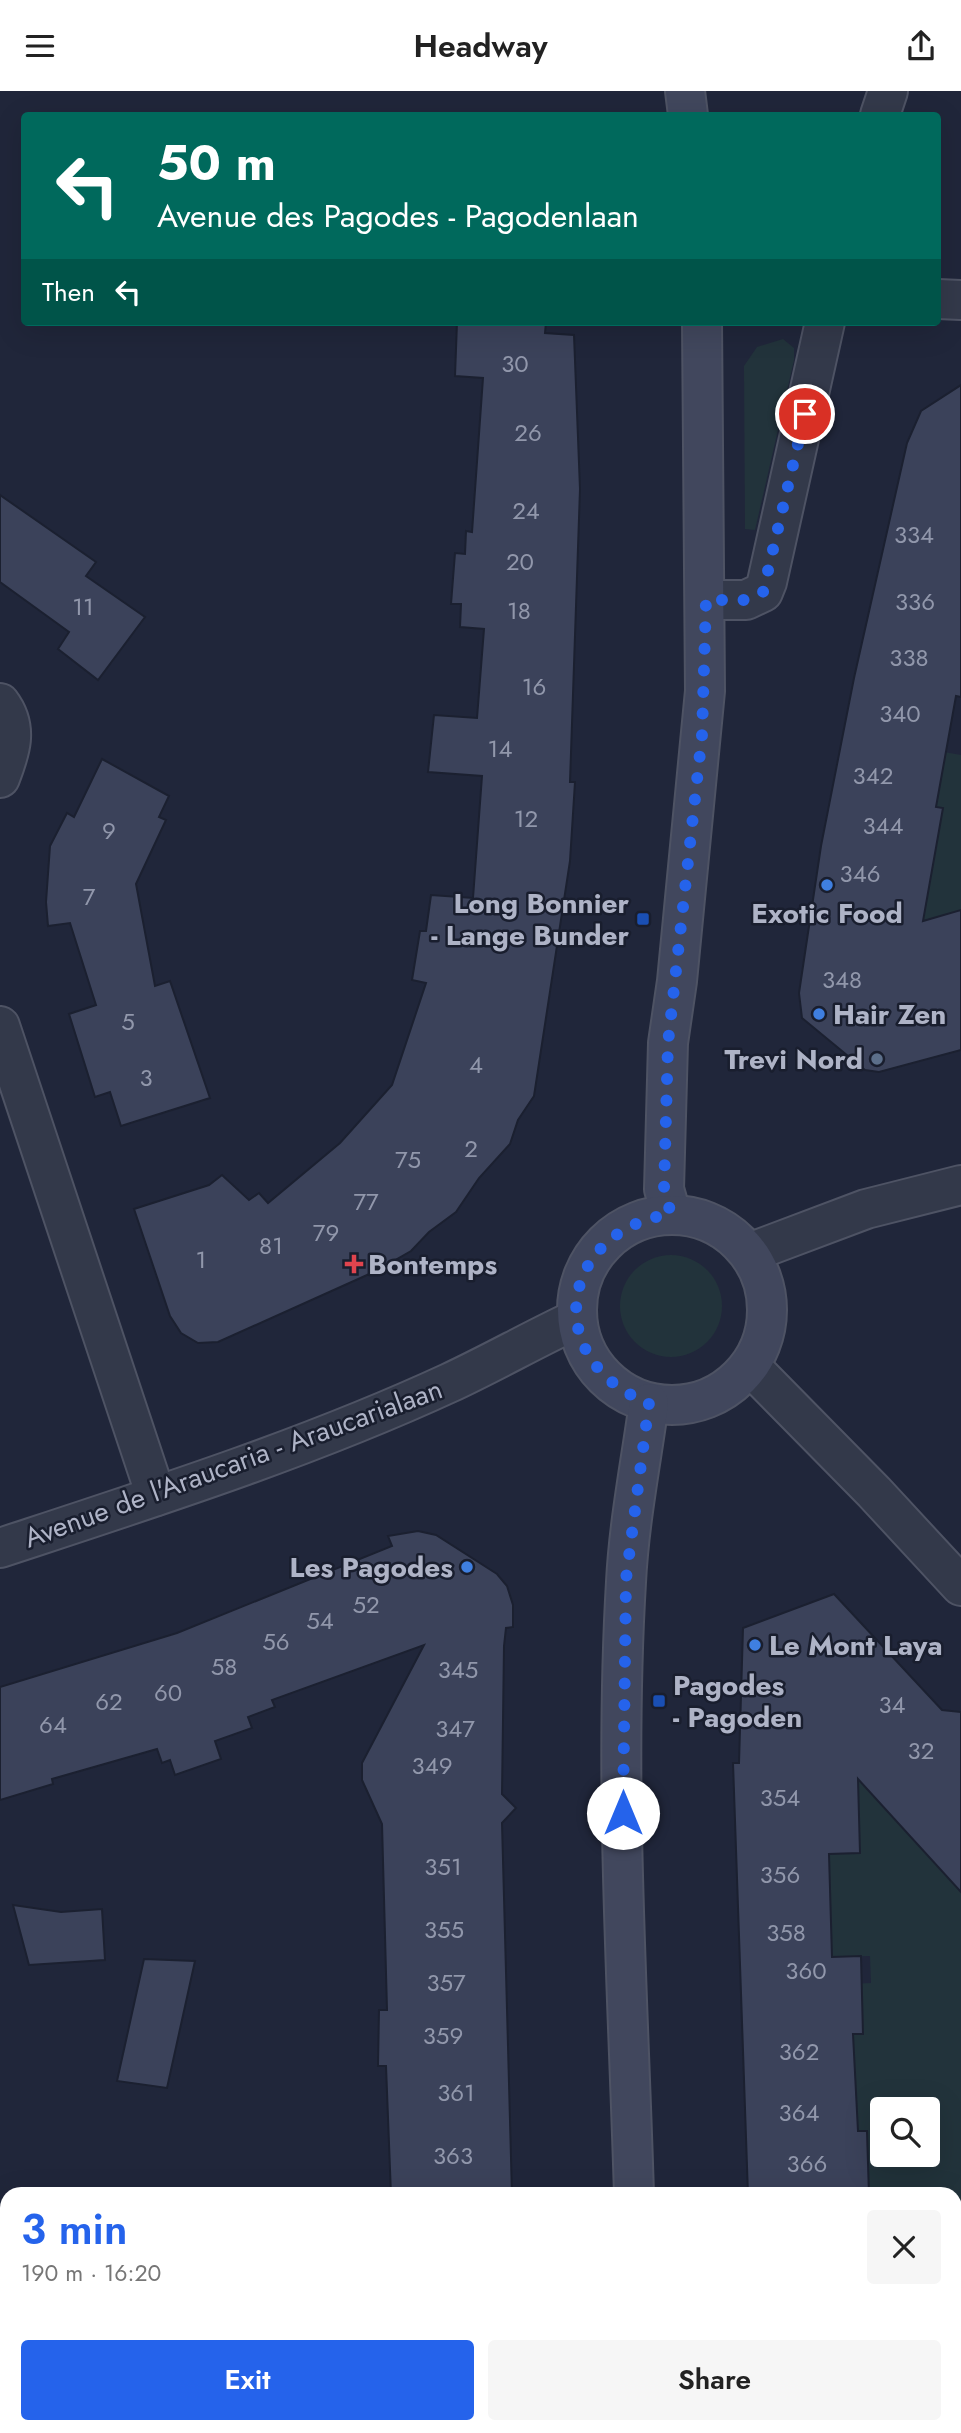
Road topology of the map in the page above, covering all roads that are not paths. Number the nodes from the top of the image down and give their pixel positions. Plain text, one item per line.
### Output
1 (685, 91) edge
2 (888, 91) edge
3 (688, 112) edge
4 (881, 112) edge
5 (941, 299) edge
6 (961, 300) edge
7 (702, 326) edge
8 (824, 326) edge
9 (706, 600) junction
10 (0, 703) edge
11 (0, 778) edge
12 (0, 1026) edge
13 (961, 1185) edge
14 (671, 1214) junction
15 (749, 1253) junction
16 (577, 1319) junction
17 (750, 1366) junction
18 (649, 1403) junction
19 (156, 1496) junction
20 (0, 1548) edge
21 (961, 1586) edge
22 (634, 2187) edge

1 - 3 street
2 - 4 street
5 - 6 street
7 - 9 street
8 - 9 street
9 - 14 street
10 - 11 street
12 - 19 street
13 - 15 street
14 - 15 street
14 - 16 street
15 - 17 street
16 - 18 street
16 - 19 street, Avenue de l'Araucaria - Araucarialaan
17 - 18 street
17 - 21 street
18 - 22 street
19 - 20 street, Avenue de l'Araucaria - Araucarialaan

